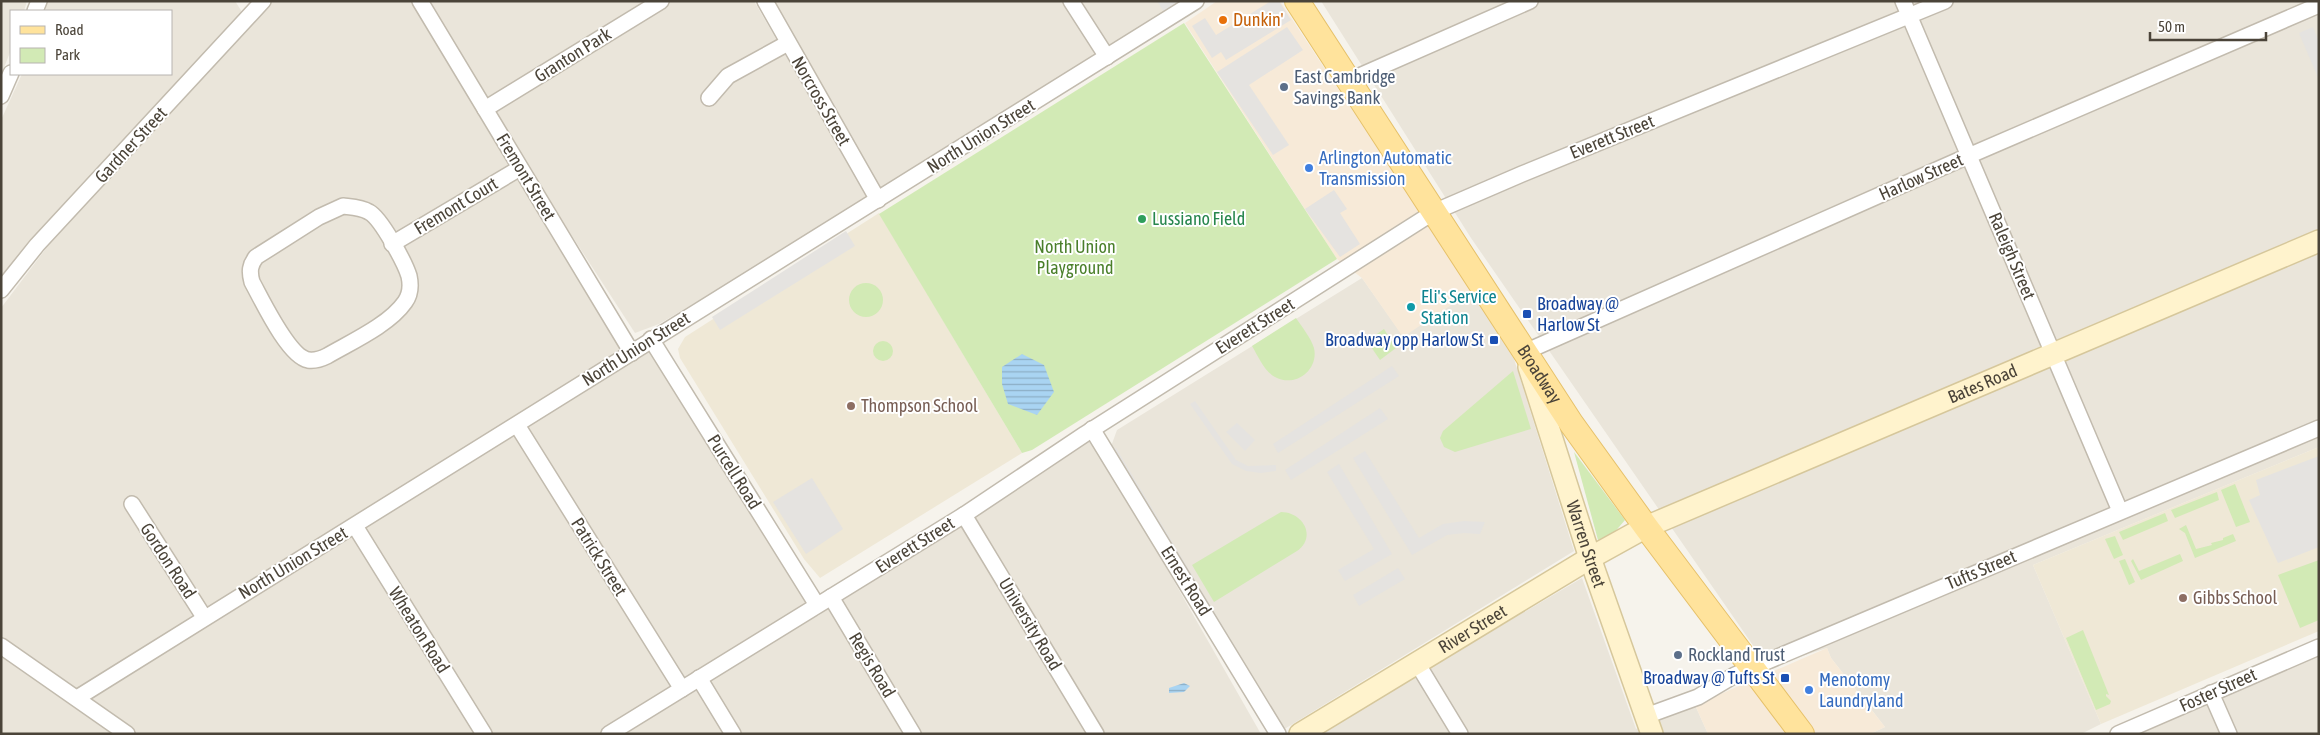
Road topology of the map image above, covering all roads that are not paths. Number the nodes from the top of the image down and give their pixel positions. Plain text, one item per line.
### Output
1 (263, 1) edge
2 (420, 1) edge
3 (661, 1) edge
4 (765, 1) edge
5 (1071, 1) edge
6 (1196, 1) edge
7 (1297, 1) edge
8 (1530, 1) edge
9 (1904, 1) edge
10 (1945, 1) edge
11 (2319, 5) edge
12 (249, 7) edge
13 (1910, 17) junction
14 (788, 43) junction
15 (1107, 57) junction
16 (10, 74) edge
17 (1348, 81) junction
18 (1, 96) edge
19 (709, 98) dead end
20 (485, 110) junction
21 (1970, 156) junction
22 (520, 168) junction
23 (878, 200) junction
24 (1434, 212) junction
25 (2319, 241) edge
26 (392, 244) junction
27 (1, 290) edge
28 (652, 339) junction
29 (1525, 352) junction
30 (632, 353) junction
31 (2054, 353) junction
32 (517, 425) junction
33 (2319, 428) edge
34 (1092, 429) junction
35 (132, 504) dead end
36 (2120, 511) junction
37 (964, 515) junction
38 (355, 526) junction
39 (1646, 527) junction
40 (1590, 558) junction
41 (831, 597) junction
42 (817, 605) junction
43 (204, 617) junction
44 (1, 646) edge
45 (2319, 646) edge
46 (1417, 663) junction
47 (1753, 668) junction
48 (699, 678) junction
49 (682, 689) junction
50 (2211, 693) junction
51 (77, 698) junction
52 (1649, 725) edge
53 (128, 734) edge
54 (484, 734) edge
55 (609, 734) edge
56 (733, 734) edge
57 (913, 734) edge
58 (1096, 734) edge
59 (1278, 734) edge
60 (1300, 734) edge
61 (1460, 734) edge
62 (1802, 734) edge
63 (2118, 734) edge
64 (2229, 734) edge

1 - 12 street, Gardner Street
2 - 20 street, Fremont Street
3 - 20 street, Granton Park
4 - 14 street, Norcross Street
5 - 15 street
6 - 15 street, North Union Street
7 - 17 main road, Broadway
8 - 17 street
9 - 13 street, Raleigh Street
10 - 13 street, Everett Street
11 - 21 street, Harlow Street
12 - 27 street, Gardner Street
13 - 21 street, Raleigh Street
13 - 24 street, Everett Street
14 - 19 street
14 - 23 street, Norcross Street
15 - 23 street, North Union Street
16 - 18 street
17 - 24 main road, Broadway
20 - 22 street, Fremont Street
21 - 29 street, Harlow Street
21 - 31 street, Raleigh Street
22 - 26 street, Fremont Court
22 - 30 street, Fremont Street
23 - 28 street, North Union Street
24 - 29 main road, Broadway
24 - 34 street, Everett Street
25 - 31 street, Bates Road
26 - 26 street
28 - 30 street, North Union Street
28 - 42 street, Purcell Road
29 - 39 main road, Broadway
29 - 40 street, Warren Street
30 - 32 street, North Union Street
31 - 36 street, Raleigh Street
31 - 39 street, Bates Road
32 - 38 street, North Union Street
32 - 49 street, Patrick Street
33 - 36 street, Tufts Street
34 - 37 street, Everett Street
34 - 59 street, Ernest Road
35 - 43 street, Gordon Road
36 - 47 street, Tufts Street
37 - 41 street, Everett Street
37 - 58 street, University Road
38 - 43 street, North Union Street
38 - 54 street, Wheaton Road
39 - 40 street, River Street
39 - 47 main road, Broadway
40 - 46 street, River Street
40 - 52 street, Warren Street
41 - 42 street, Everett Street
41 - 57 street, Regis Road
42 - 48 street, Everett Street
43 - 51 street, North Union Street
44 - 51 street
45 - 50 street, Foster Street
46 - 60 street, River Street
46 - 61 street
47 - 52 street, Tufts Street
47 - 62 main road, Broadway
48 - 49 street, Everett Street
48 - 56 street
49 - 55 street, Everett Street
50 - 63 street, Foster Street
50 - 64 street
51 - 53 street

